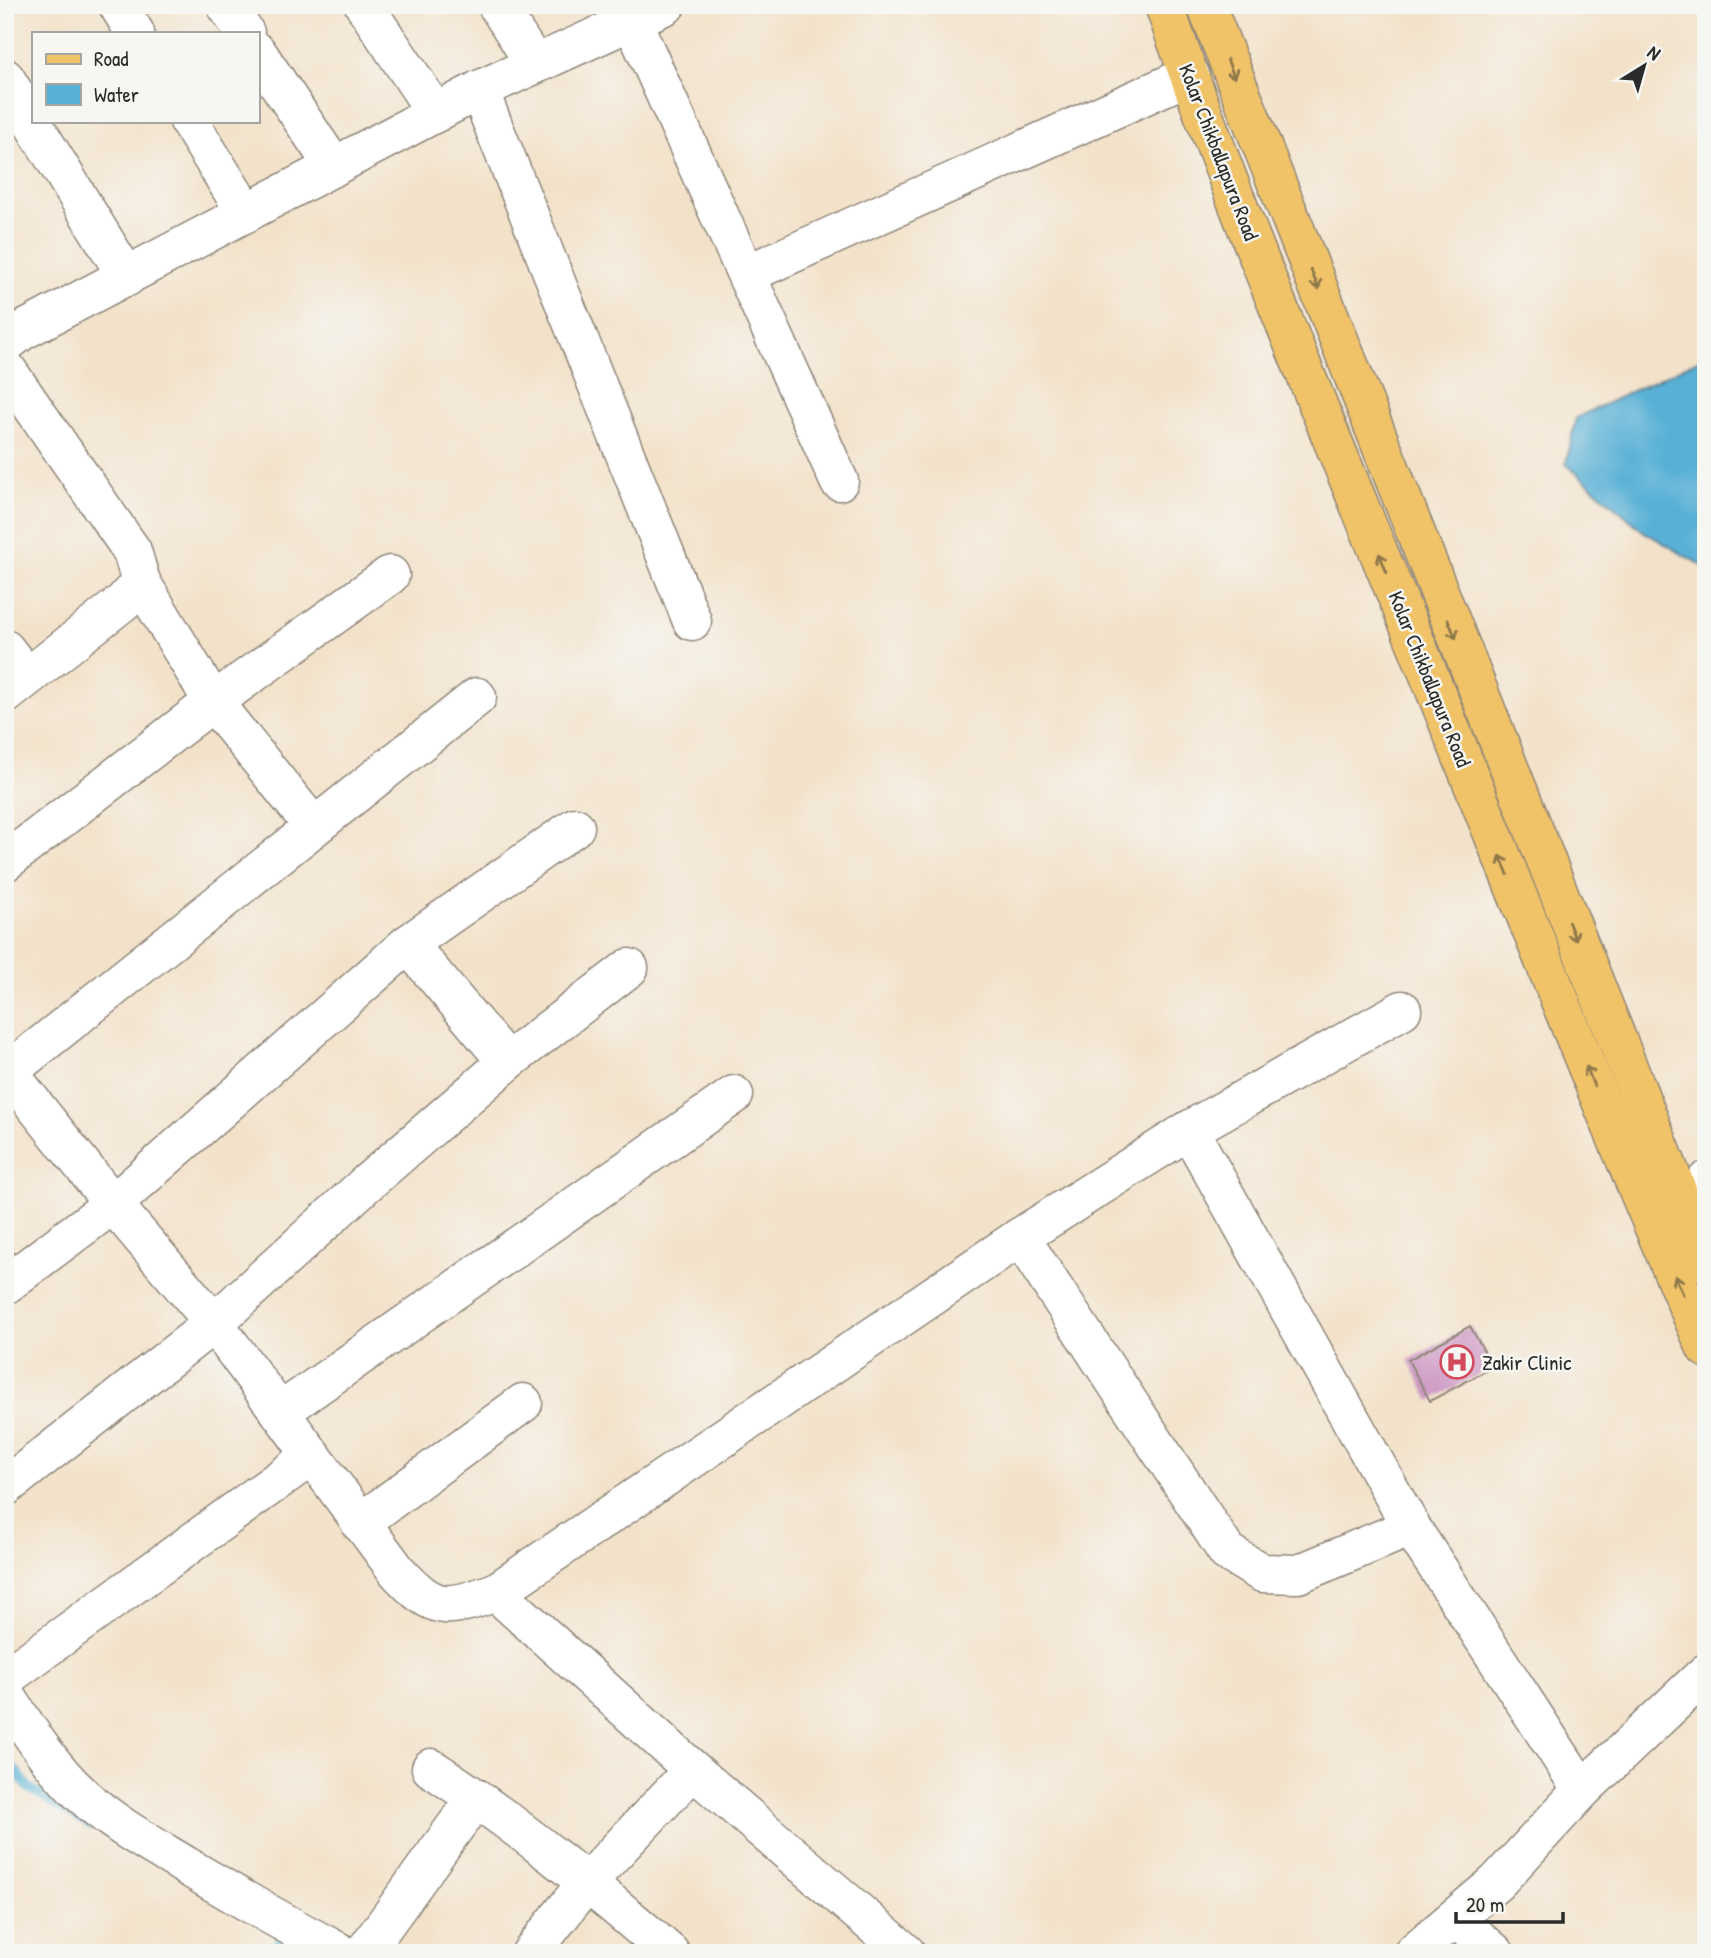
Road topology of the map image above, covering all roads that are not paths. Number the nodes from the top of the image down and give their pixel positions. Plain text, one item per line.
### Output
1 (118, 5) edge
2 (226, 5) edge
3 (364, 5) edge
4 (497, 5) edge
5 (1164, 5) edge
6 (1206, 5) edge
7 (642, 10) edge
8 (134, 32) edge
9 (244, 32) edge
10 (259, 55) edge
11 (534, 63) junction
12 (1190, 75) junction
13 (5, 78) edge
14 (479, 90) junction
15 (436, 113) junction
16 (190, 122) edge
17 (334, 167) junction
18 (246, 213) junction
19 (747, 274) junction
20 (127, 277) junction
21 (5, 344) edge
22 (5, 367) edge
23 (839, 481) dead end
24 (390, 575) dead end
25 (141, 582) junction
26 (692, 621) dead end
27 (13, 674) edge
28 (477, 697) dead end
29 (213, 702) junction
30 (314, 827) junction
31 (575, 827) dead end
32 (5, 862) edge
33 (408, 944) junction
34 (629, 968) dead end
35 (1402, 1010) dead end
36 (508, 1062) junction
37 (6, 1071) edge
38 (734, 1095) dead end
39 (1189, 1130) junction
40 (1694, 1195) edge
41 (113, 1204) junction
42 (1020, 1237) junction
43 (1706, 1263) edge
44 (5, 1285) edge
45 (214, 1323) junction
46 (1706, 1348) edge
47 (523, 1403) dead end
48 (280, 1412) junction
49 (310, 1457) junction
50 (5, 1487) edge
51 (360, 1523) junction
52 (1411, 1527) junction
53 (496, 1592) junction
54 (1706, 1673) edge
55 (5, 1678) edge
56 (5, 1694) edge
57 (431, 1768) dead end
58 (693, 1770) junction
59 (1582, 1790) junction
60 (477, 1798) junction
61 (587, 1882) junction
62 (1455, 1918) junction
63 (341, 1953) edge
64 (364, 1953) edge
65 (531, 1953) edge
66 (670, 1953) edge
67 (906, 1953) edge
68 (1413, 1953) edge
69 (1495, 1953) edge

1 - 8 street
2 - 9 street
3 - 15 street
4 - 11 street
5 - 12 main road, Kolar Chikballapura Road
6 -> 40 main road, Kolar Chikballapura Road
7 - 11 street
7 - 19 street
10 - 17 street
11 - 14 street
12 - 19 street
46 -> 12 main road, Kolar Chikballapura Road
13 - 20 street
14 - 15 street
14 - 26 street
15 - 17 street
16 - 18 street
17 - 18 street
18 - 20 street
19 - 23 street
20 - 21 street
22 - 25 street
24 - 29 street
25 - 27 street
25 - 29 street
28 - 30 street
29 - 30 street
29 - 32 street
30 - 37 street
31 - 33 street
33 - 36 street
33 - 41 street
34 - 36 street
35 - 39 street
36 - 45 street
37 - 41 street
38 - 48 street
39 - 42 street
39 - 52 street
40 - 43 main road, Kolar Chikballapura Road
41 - 44 street
41 - 45 street
42 - 52 street
42 - 53 street
45 - 48 street
45 - 50 street
47 - 51 street
48 - 49 street
49 - 51 street
49 - 55 street
51 - 53 street
52 - 59 street
53 - 58 street
54 - 59 street
56 - 63 street
57 - 60 street
58 - 61 street
58 - 67 street
59 - 62 street
60 - 61 street
60 - 64 street
61 - 65 street
61 - 66 street
62 - 68 street
62 - 69 street

